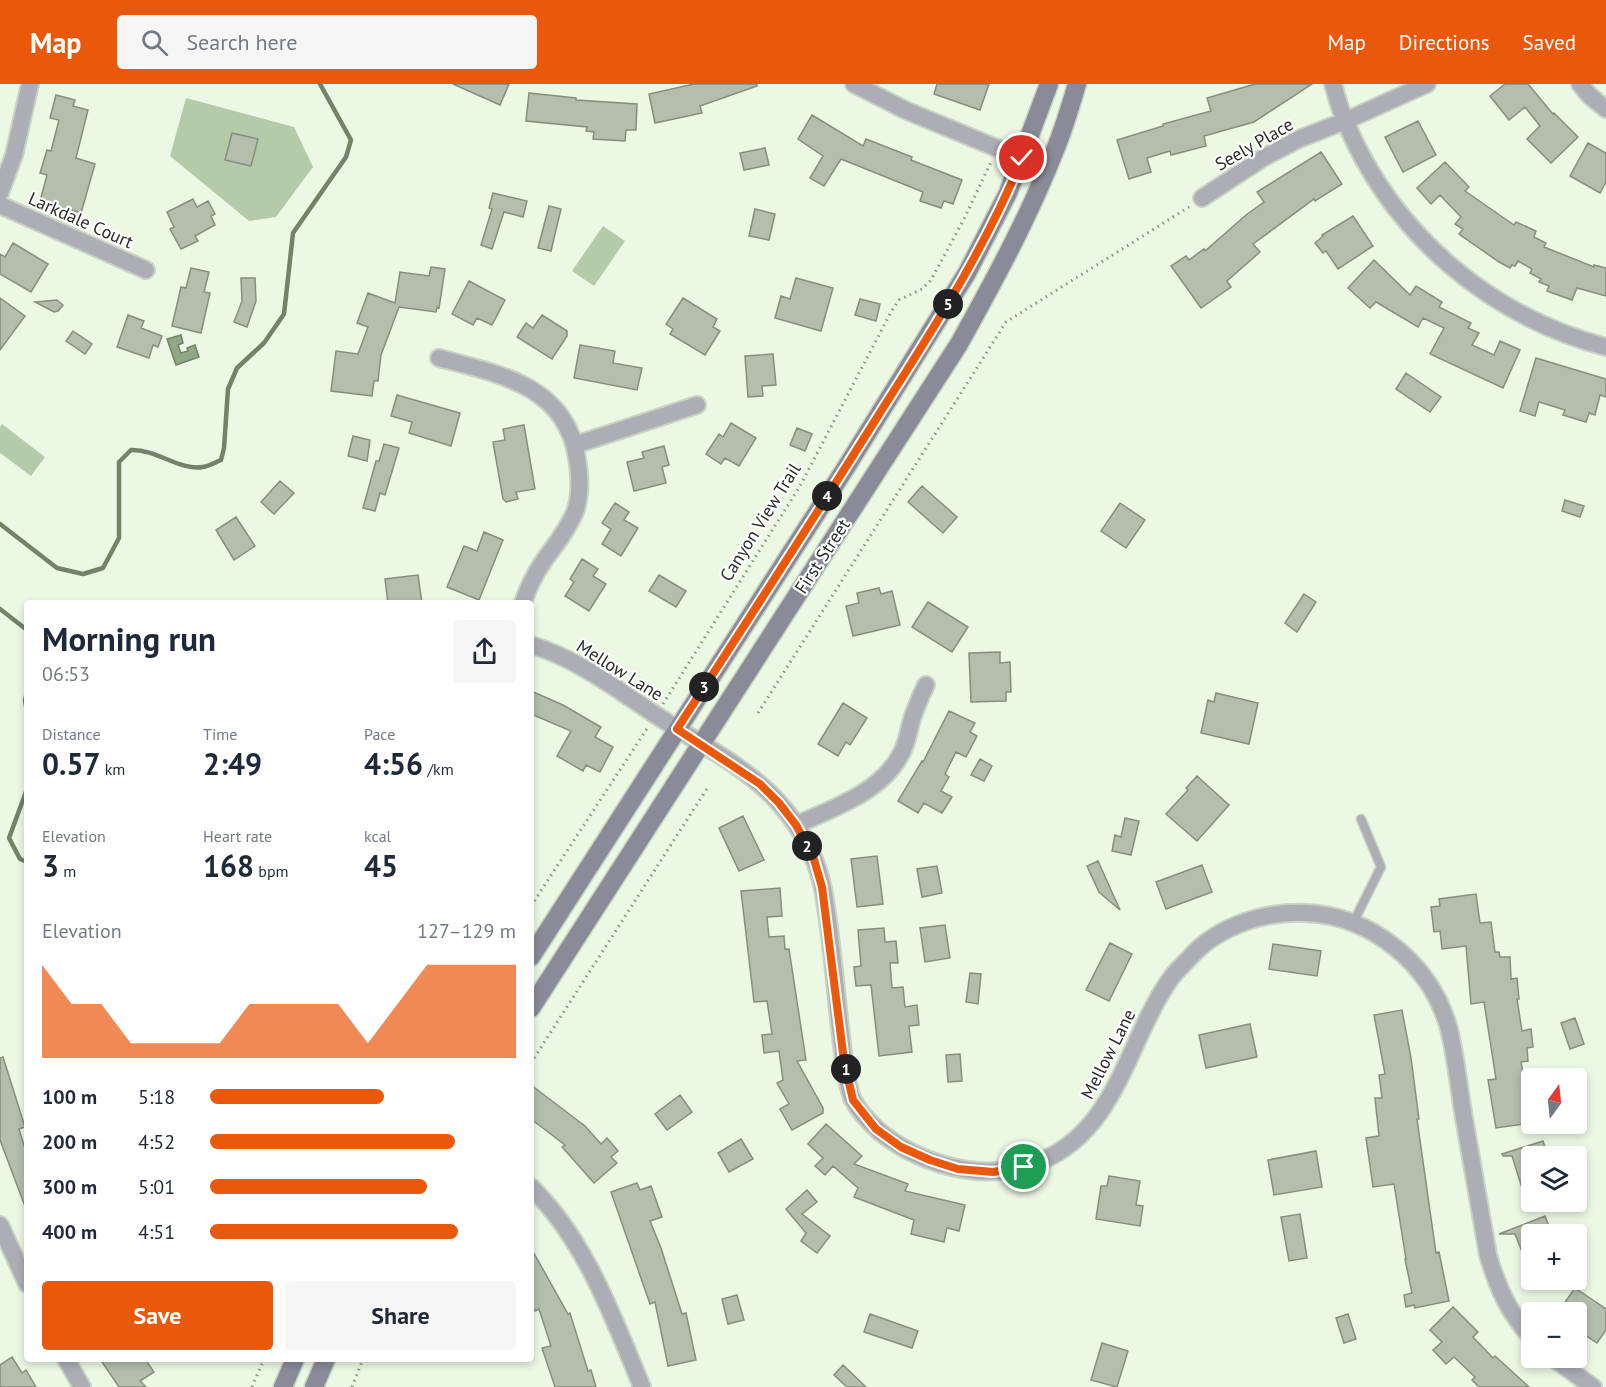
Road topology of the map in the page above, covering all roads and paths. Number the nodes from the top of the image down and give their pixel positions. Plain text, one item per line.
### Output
1 (30, 84) edge
2 (854, 84) edge
3 (1049, 84) edge
4 (1077, 84) edge
5 (1333, 84) edge
6 (1427, 84) edge
7 (1580, 84) edge
8 (1606, 109) edge
9 (1345, 121) junction
10 (996, 148) junction
11 (1022, 158) junction
12 (1047, 169) junction
13 (0, 193) edge
14 (1202, 198) joint
15 (0, 205) edge
16 (146, 270) dead end
17 (1606, 347) edge
18 (439, 358) dead end
19 (697, 405) dead end
20 (575, 445) junction
21 (524, 600) edge
22 (534, 646) edge
23 (926, 685) dead end
24 (758, 713) dead end
25 (656, 715) junction
26 (677, 729) junction
27 (701, 744) junction
28 (708, 787) dead end
29 (1361, 819) dead end
30 (796, 825) junction
31 (534, 901) edge
32 (1353, 923) junction
33 (534, 952) edge
34 (534, 1003) edge
35 (534, 1058) edge
36 (534, 1190) edge
37 (0, 1225) edge
38 (24, 1277) edge
39 (1521, 1326) edge
40 (68, 1362) edge
41 (263, 1362) edge
42 (294, 1362) edge
43 (325, 1362) edge
44 (362, 1362) edge
45 (1567, 1368) edge
46 (82, 1387) edge
47 (252, 1387) edge
48 (283, 1387) edge
49 (314, 1387) edge
50 (352, 1387) edge
51 (642, 1387) edge
52 (1593, 1387) edge

1 - 13 street
2 - 10 street
3 - 11 main road, First Street
4 - 12 main road, First Street
5 - 9 street
6 - 9 street, Seely Place
7 - 8 street
9 - 14 street, Seely Place
9 - 17 street
10 - 11 street
10 - 25 path, Canyon View Trail
11 - 12 street
11 - 26 main road, First Street
12 - 27 main road, First Street
14 - 24 path
15 - 16 street, Larkdale Court
18 - 20 street
19 - 20 street
20 - 21 street
22 - 25 street, Mellow Lane
23 - 30 street
25 - 26 street, Mellow Lane
25 - 31 path, Canyon View Trail
26 - 27 street, Mellow Lane
26 - 33 main road, First Street
27 - 30 street, Mellow Lane
27 - 34 main road, First Street
28 - 35 path
29 - 32 lane
30 - 32 street, Mellow Lane
32 - 39 street, Mellow Lane
36 - 51 street
37 - 38 street
40 - 46 street
41 - 47 path
42 - 48 main road
43 - 49 main road
44 - 50 path
45 - 52 street

